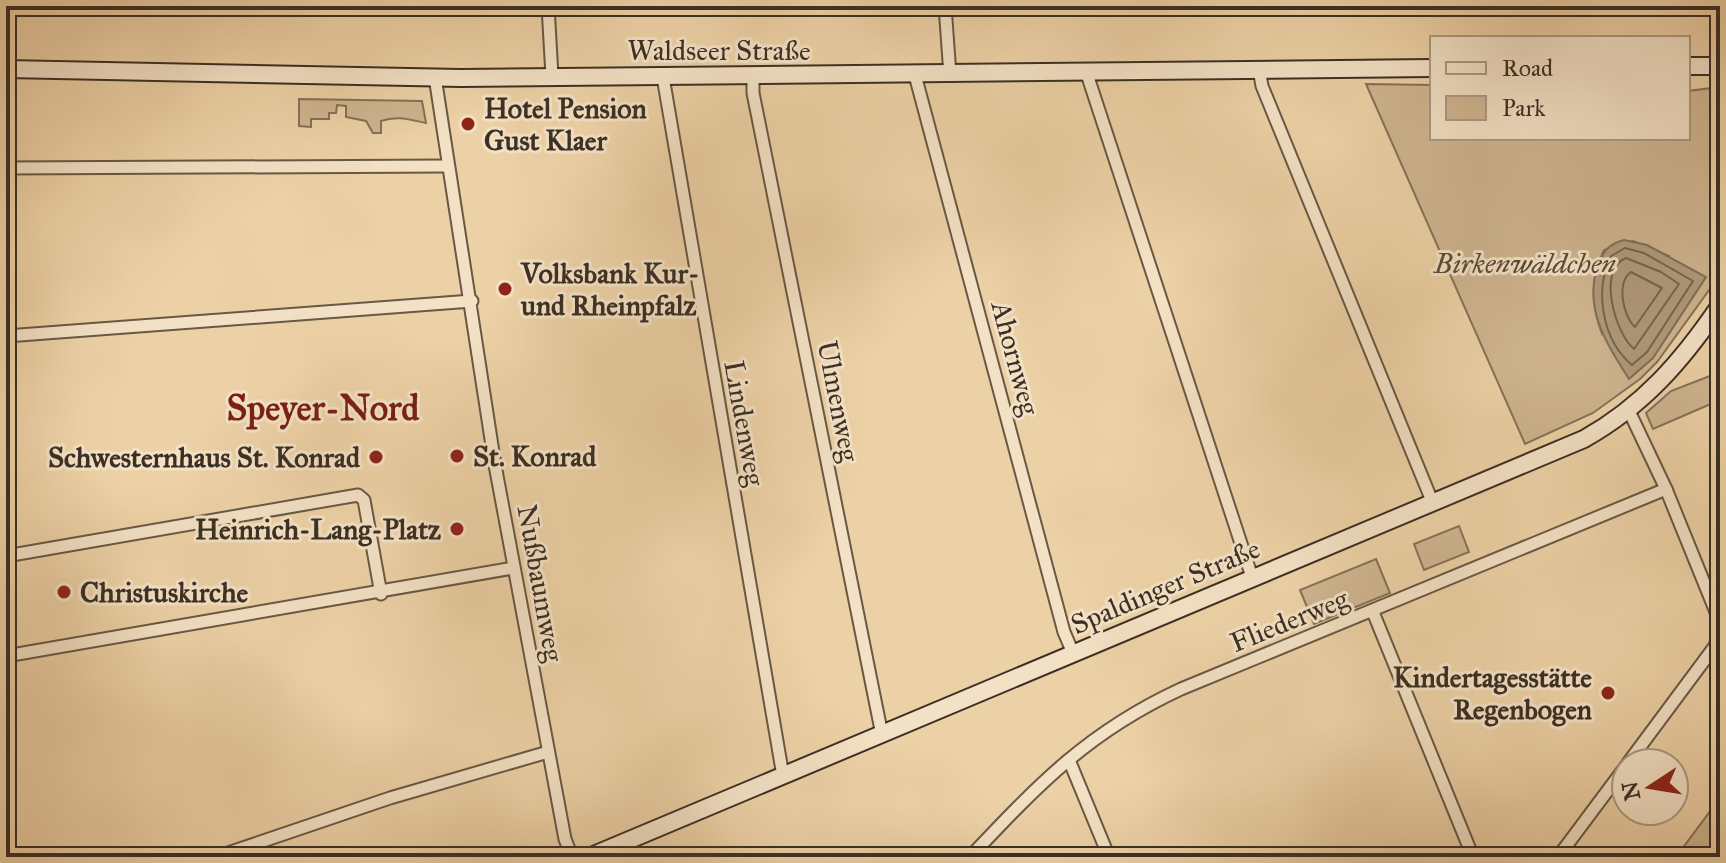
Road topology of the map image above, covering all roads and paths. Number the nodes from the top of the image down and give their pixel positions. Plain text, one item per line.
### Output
1 (548, 6) edge
2 (945, 6) edge
3 (1690, 66) edge
4 (1720, 66) edge
5 (1430, 68) edge
6 (6, 69) edge
7 (1259, 69) junction
8 (1086, 71) junction
9 (915, 75) junction
10 (950, 75) junction
11 (552, 76) junction
12 (753, 76) junction
13 (435, 77) junction
14 (663, 77) junction
15 (447, 166) junction
16 (6, 168) edge
17 (472, 301) junction
18 (1720, 305) edge
19 (6, 336) edge
20 (1629, 411) junction
21 (1666, 489) junction
22 (1432, 501) junction
23 (6, 556) edge
24 (513, 568) junction
25 (1252, 577) junction
26 (381, 594) junction
27 (1373, 612) junction
28 (1720, 622) edge
29 (1720, 629) edge
30 (1073, 653) junction
31 (6, 656) edge
32 (882, 735) junction
33 (1640, 747) edge
34 (548, 752) junction
35 (1069, 760) junction
36 (783, 776) junction
37 (1610, 787) edge
38 (216, 857) edge
39 (572, 857) edge
40 (589, 857) edge
41 (970, 857) edge
42 (1109, 857) edge
43 (1473, 857) edge
44 (1558, 857) edge

1 - 11 street
2 - 10 street
3 - 4 main road
5 - 7 main road, Waldseer Straße
6 - 13 main road, Waldseer Straße
7 - 8 main road, Waldseer Straße
7 - 22 street
8 - 10 main road, Waldseer Straße
8 - 25 street
9 - 10 main road, Waldseer Straße
9 - 12 main road, Waldseer Straße
9 - 30 street, Ahornweg
11 - 13 main road, Waldseer Straße
11 - 14 main road, Waldseer Straße
12 - 14 main road, Waldseer Straße
12 - 32 street, Ulmenweg
13 - 15 street, Nußbaumweg
14 - 36 street, Lindenweg
15 - 16 street
15 - 17 street, Nußbaumweg
17 - 19 street
17 - 24 street, Nußbaumweg
18 - 20 main road, Spaldinger Straße
20 - 21 street
20 - 22 main road, Spaldinger Straße
21 - 27 street, Fliederweg
21 - 28 street
22 - 25 main road, Spaldinger Straße
23 - 26 street
24 - 26 street
24 - 34 street, Nußbaumweg
25 - 30 main road, Spaldinger Straße
26 - 31 street
27 - 35 street, Fliederweg
27 - 43 street
29 - 33 street
30 - 32 main road, Spaldinger Straße
32 - 36 main road, Spaldinger Straße
34 - 38 street
34 - 39 street, Nußbaumweg
35 - 41 street, Fliederweg
35 - 42 street
36 - 40 main road, Spaldinger Straße
37 - 44 street

